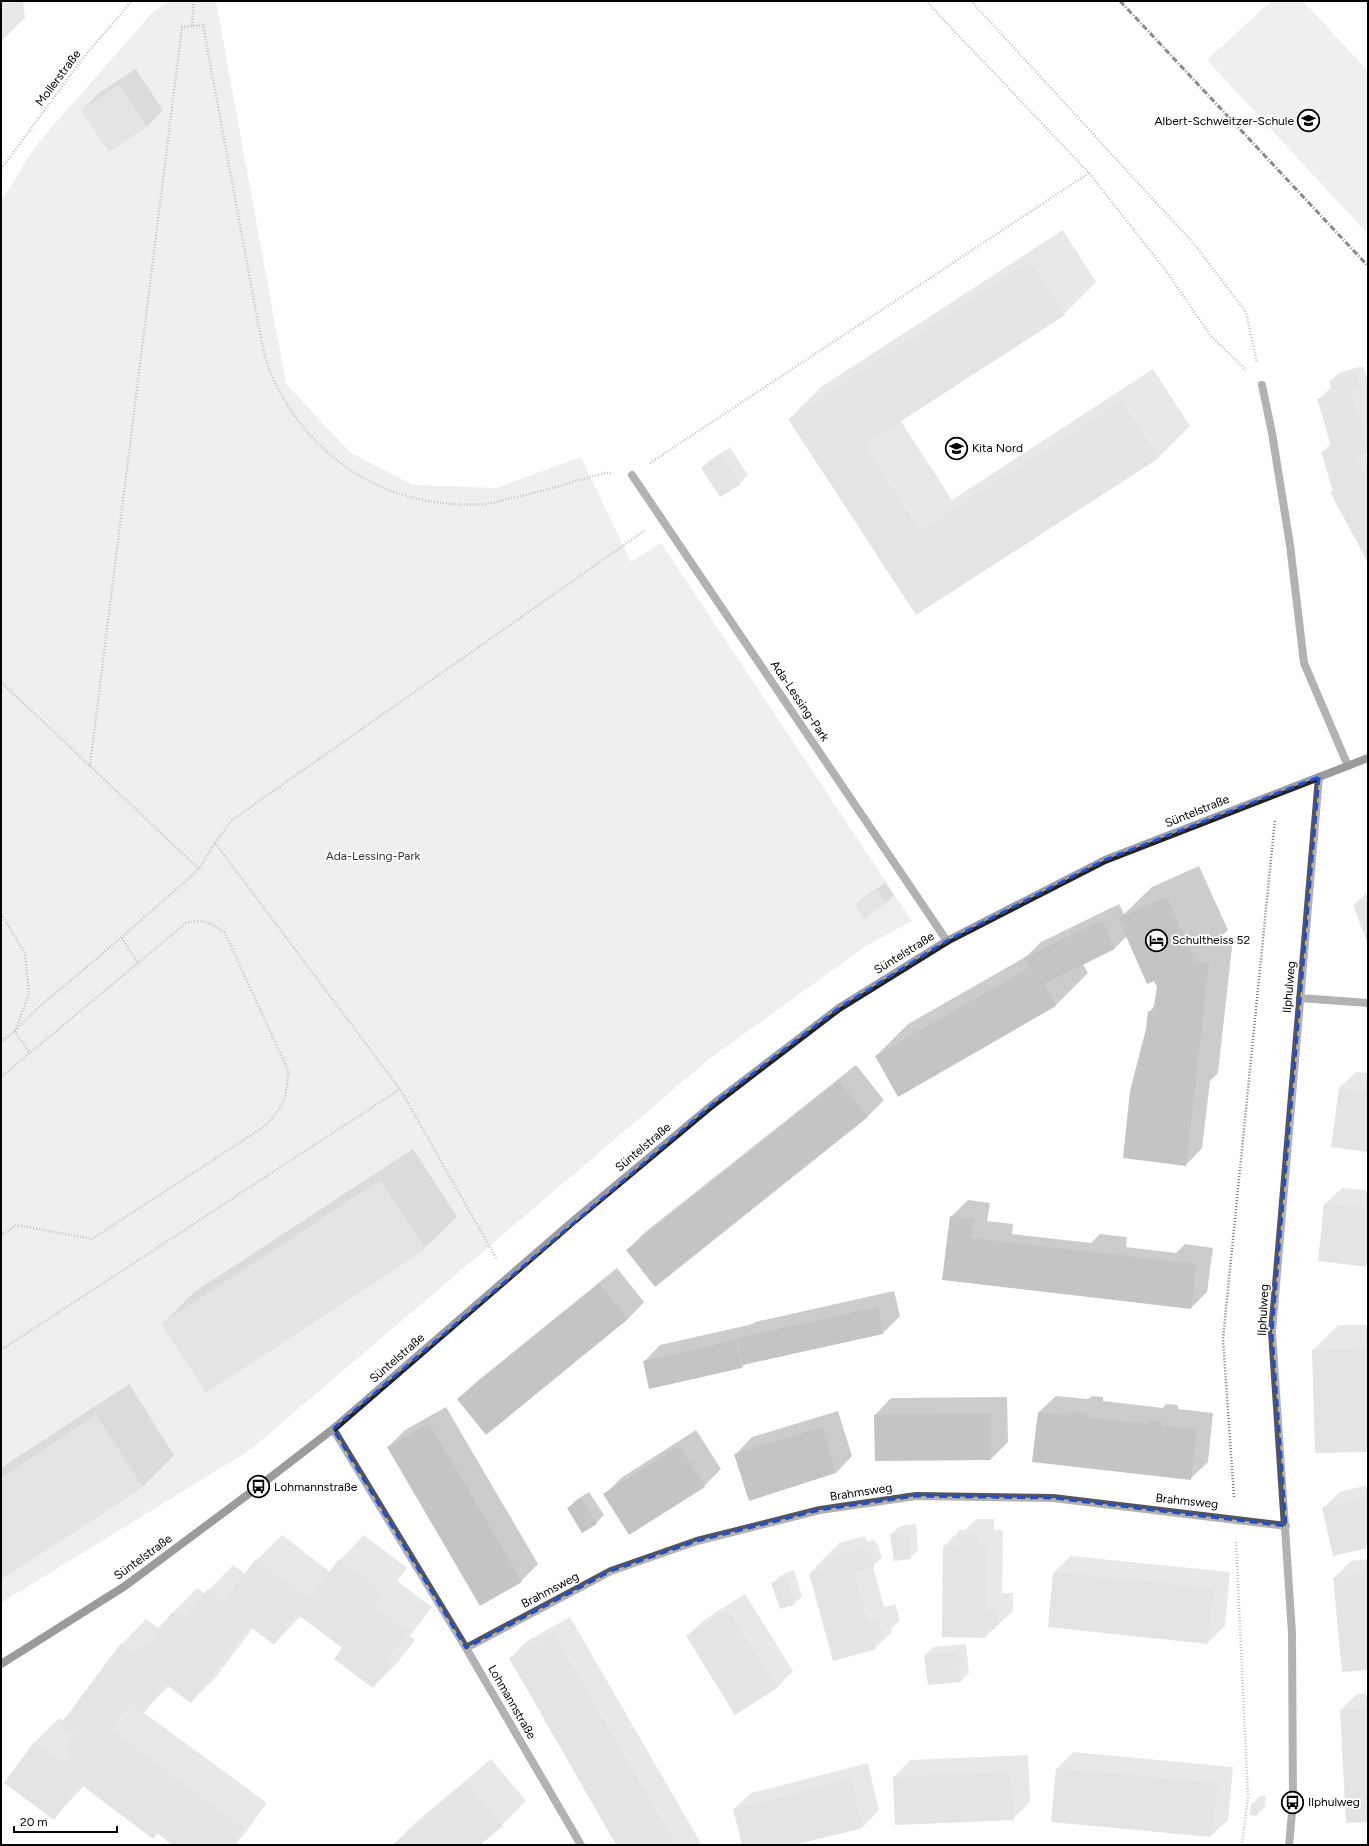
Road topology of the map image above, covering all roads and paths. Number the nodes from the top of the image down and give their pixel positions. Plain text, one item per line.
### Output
1 (132, 1) edge
2 (194, 1) edge
3 (926, 1) edge
4 (971, 1) edge
5 (192, 26) junction
6 (1, 169) edge
7 (1089, 173) junction
8 (1262, 385) junction
9 (632, 475) junction
10 (662, 519) junction
11 (1, 682) edge
12 (1368, 758) edge
13 (90, 766) junction
14 (1348, 766) junction
15 (1318, 777) junction
16 (1278, 792) junction
17 (215, 843) junction
18 (199, 869) junction
19 (1, 914) edge
20 (122, 938) junction
21 (947, 941) junction
22 (137, 962) junction
23 (1300, 998) junction
24 (1368, 1003) edge
25 (15, 1032) junction
26 (1, 1042) edge
27 (30, 1053) junction
28 (1, 1077) edge
29 (400, 1088) junction
30 (1, 1235) edge
31 (508, 1278) junction
32 (1, 1350) edge
33 (333, 1429) junction
34 (1235, 1519) junction
35 (1286, 1526) junction
36 (466, 1648) junction
37 (1, 1664) edge
38 (581, 1845) edge
39 (1242, 1845) edge
40 (1289, 1845) edge

1 - 6 path, Mollerstraße
2 - 5 path
3 - 7 path
4 - 8 path
5 - 9 path
5 - 13 path
7 - 8 path
7 - 9 path
8 - 14 street
9 - 10 street, Ada-Lessing-Park
10 - 17 path
10 - 21 street, Ada-Lessing-Park
11 - 13 path
12 - 14 street, Süntelstraße
13 - 18 path
14 - 15 street, Süntelstraße
15 - 16 street, Süntelstraße
15 - 23 street, Ilphulweg
16 - 21 street, Süntelstraße
16 - 34 path
17 - 18 path
17 - 29 path
18 - 20 path
19 - 25 path
20 - 22 path
20 - 25 path
21 - 31 street, Süntelstraße
22 - 27 path
22 - 30 path
23 - 24 street
23 - 35 street, Ilphulweg
25 - 26 path
25 - 27 path
27 - 28 path
29 - 31 path
29 - 32 path
31 - 33 street, Süntelstraße
33 - 36 street, Lohmannstraße
33 - 37 street, Süntelstraße
34 - 35 street, Brahmsweg
34 - 36 street, Brahmsweg
34 - 39 path
35 - 40 street, Ilphulweg
36 - 38 street, Lohmannstraße

